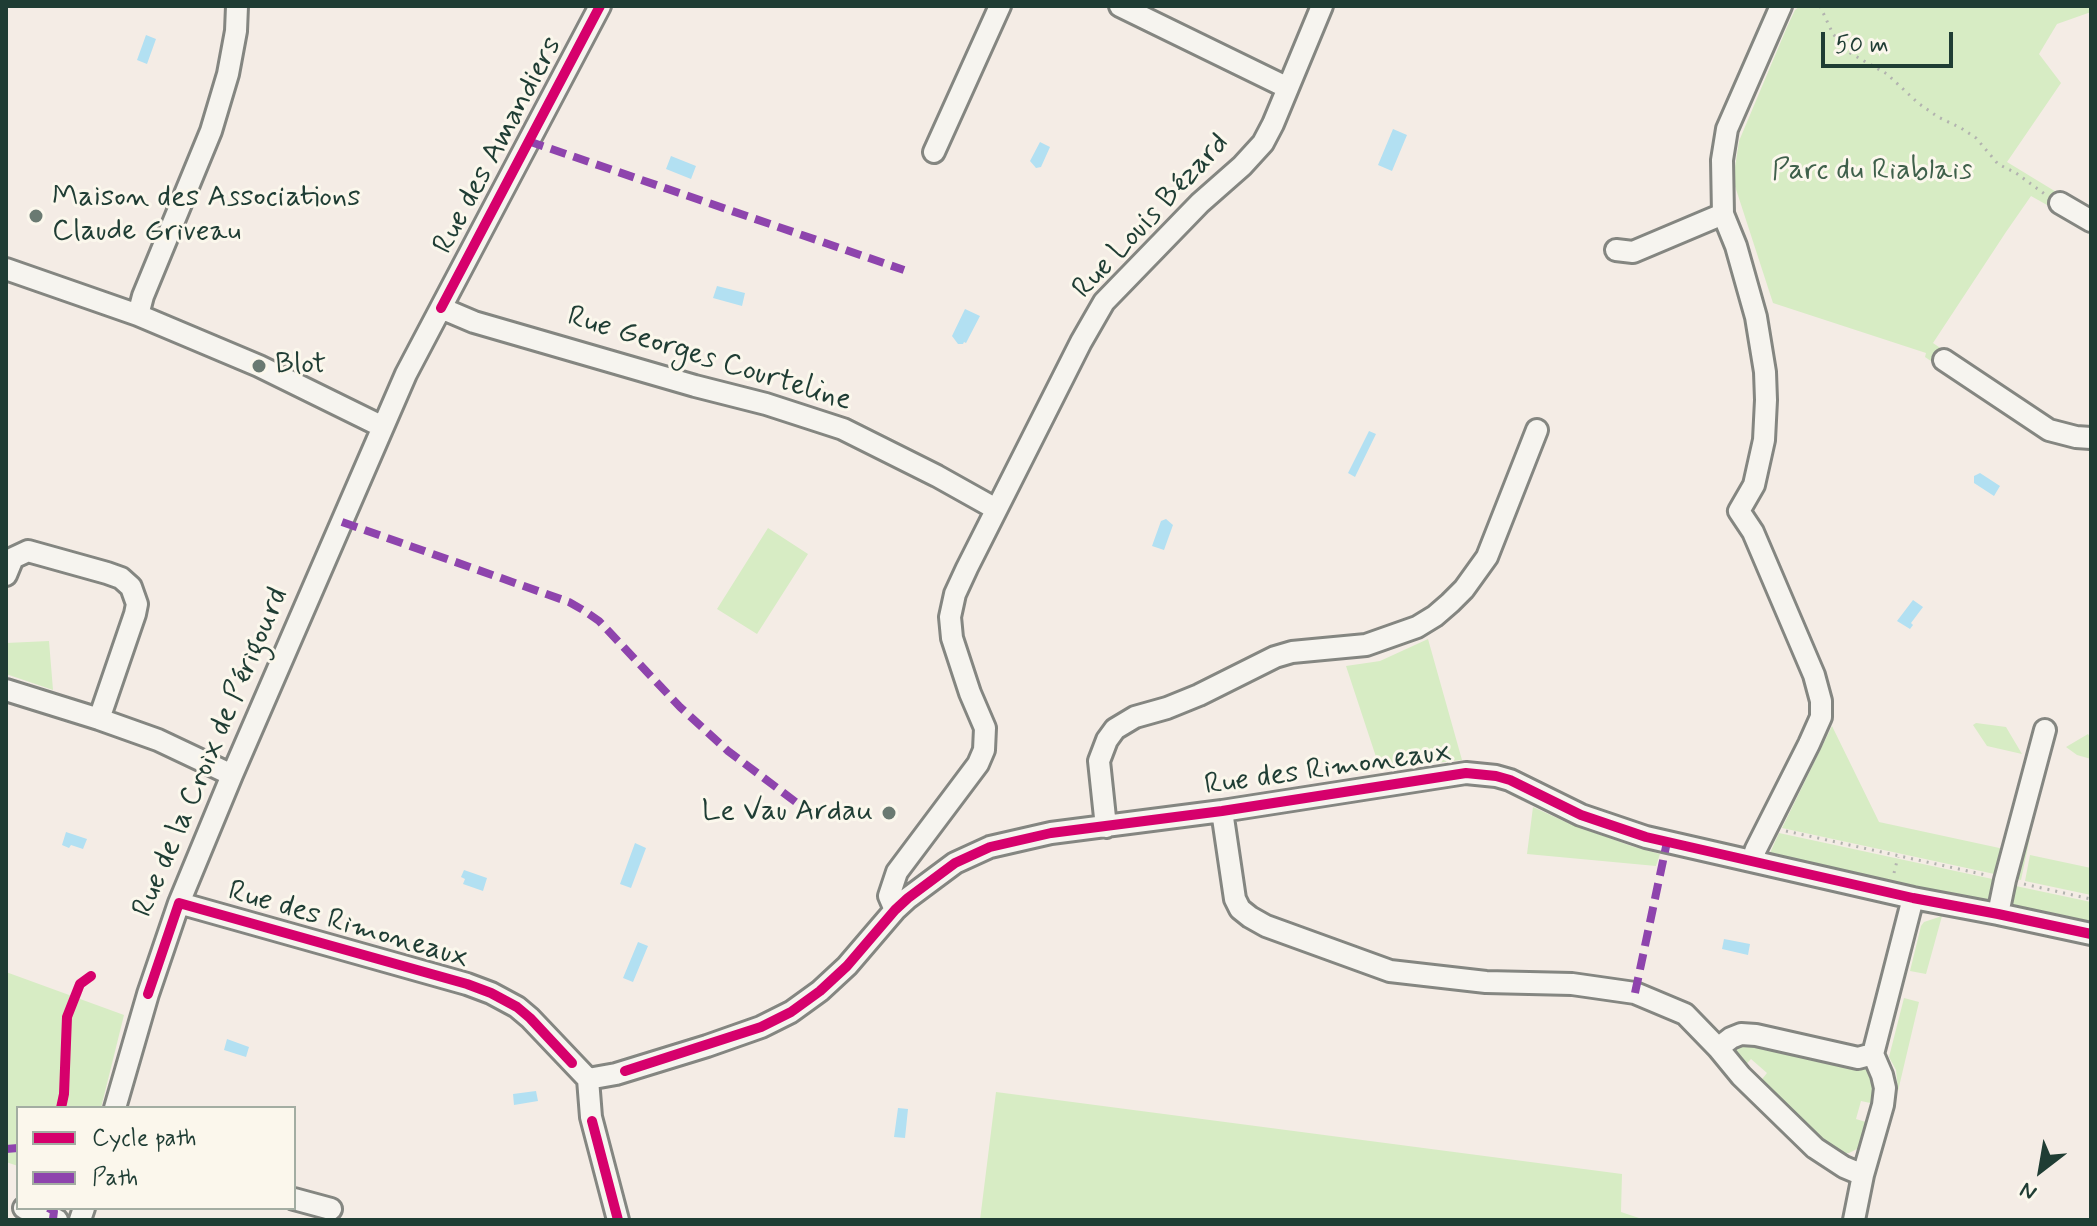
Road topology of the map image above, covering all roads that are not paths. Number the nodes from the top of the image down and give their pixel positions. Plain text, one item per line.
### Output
1 (237, 6) edge
2 (600, 6) edge
3 (1000, 6) edge
4 (1120, 6) edge
5 (1322, 6) edge
6 (1781, 6) edge
7 (1288, 88) junction
8 (934, 152) dead end
9 (2060, 203) road end
10 (1723, 214) junction
11 (2091, 221) edge
12 (1616, 250) dead end
13 (6, 269) edge
14 (441, 308) junction
15 (138, 315) junction
16 (1944, 360) dead end
17 (383, 427) junction
18 (1537, 430) dead end
19 (2091, 438) edge
20 (996, 509) junction
21 (6, 575) edge
22 (6, 690) edge
23 (99, 719) junction
24 (2045, 730) dead end
25 (232, 775) junction
26 (1222, 811) junction
27 (1106, 827) junction
28 (1752, 860) junction
29 (1913, 898) junction
30 (179, 903) junction
31 (895, 910) junction
32 (1998, 914) junction
33 (2091, 934) edge
34 (1718, 1048) junction
35 (1873, 1054) junction
36 (588, 1079) junction
37 (116, 1106) edge
38 (1863, 1175) junction
39 (296, 1200) edge
40 (331, 1209) dead end
41 (30, 1210) edge
42 (57, 1220) edge
43 (618, 1220) edge
44 (1854, 1220) edge

1 - 15 street
2 - 14 street, Rue des Amandiers
3 - 8 street
4 - 7 street
5 - 7 street, Rue Louis Bézard
6 - 10 street
7 - 20 street, Rue Louis Bézard
9 - 11 street
10 - 12 street
10 - 28 street
13 - 15 street
14 - 17 street, Rue des Amandiers
14 - 20 street, Rue Georges Courteline
15 - 17 street
16 - 19 street
17 - 25 street, Rue de la Croix de Périgourd
18 - 27 street
20 - 31 street, Rue Louis Bézard
21 - 23 street
22 - 23 street
23 - 25 street
24 - 32 street
25 - 30 street, Rue de la Croix de Périgourd
26 - 27 street, Rue des Rimoneaux
26 - 28 street, Rue des Rimoneaux
26 - 34 street
27 - 31 street, Rue des Rimoneaux
28 - 29 street, Rue des Rimoneaux
29 - 32 street, Rue des Rimoneaux
29 - 35 street
30 - 36 street, Rue des Rimoneaux
30 - 37 street, Rue de la Croix de Périgourd
31 - 36 street, Rue des Rimoneaux
32 - 33 street, Rue des Rimoneaux
34 - 35 street
34 - 38 street
35 - 38 street
36 - 43 street
38 - 44 street
39 - 40 street
41 - 42 street

